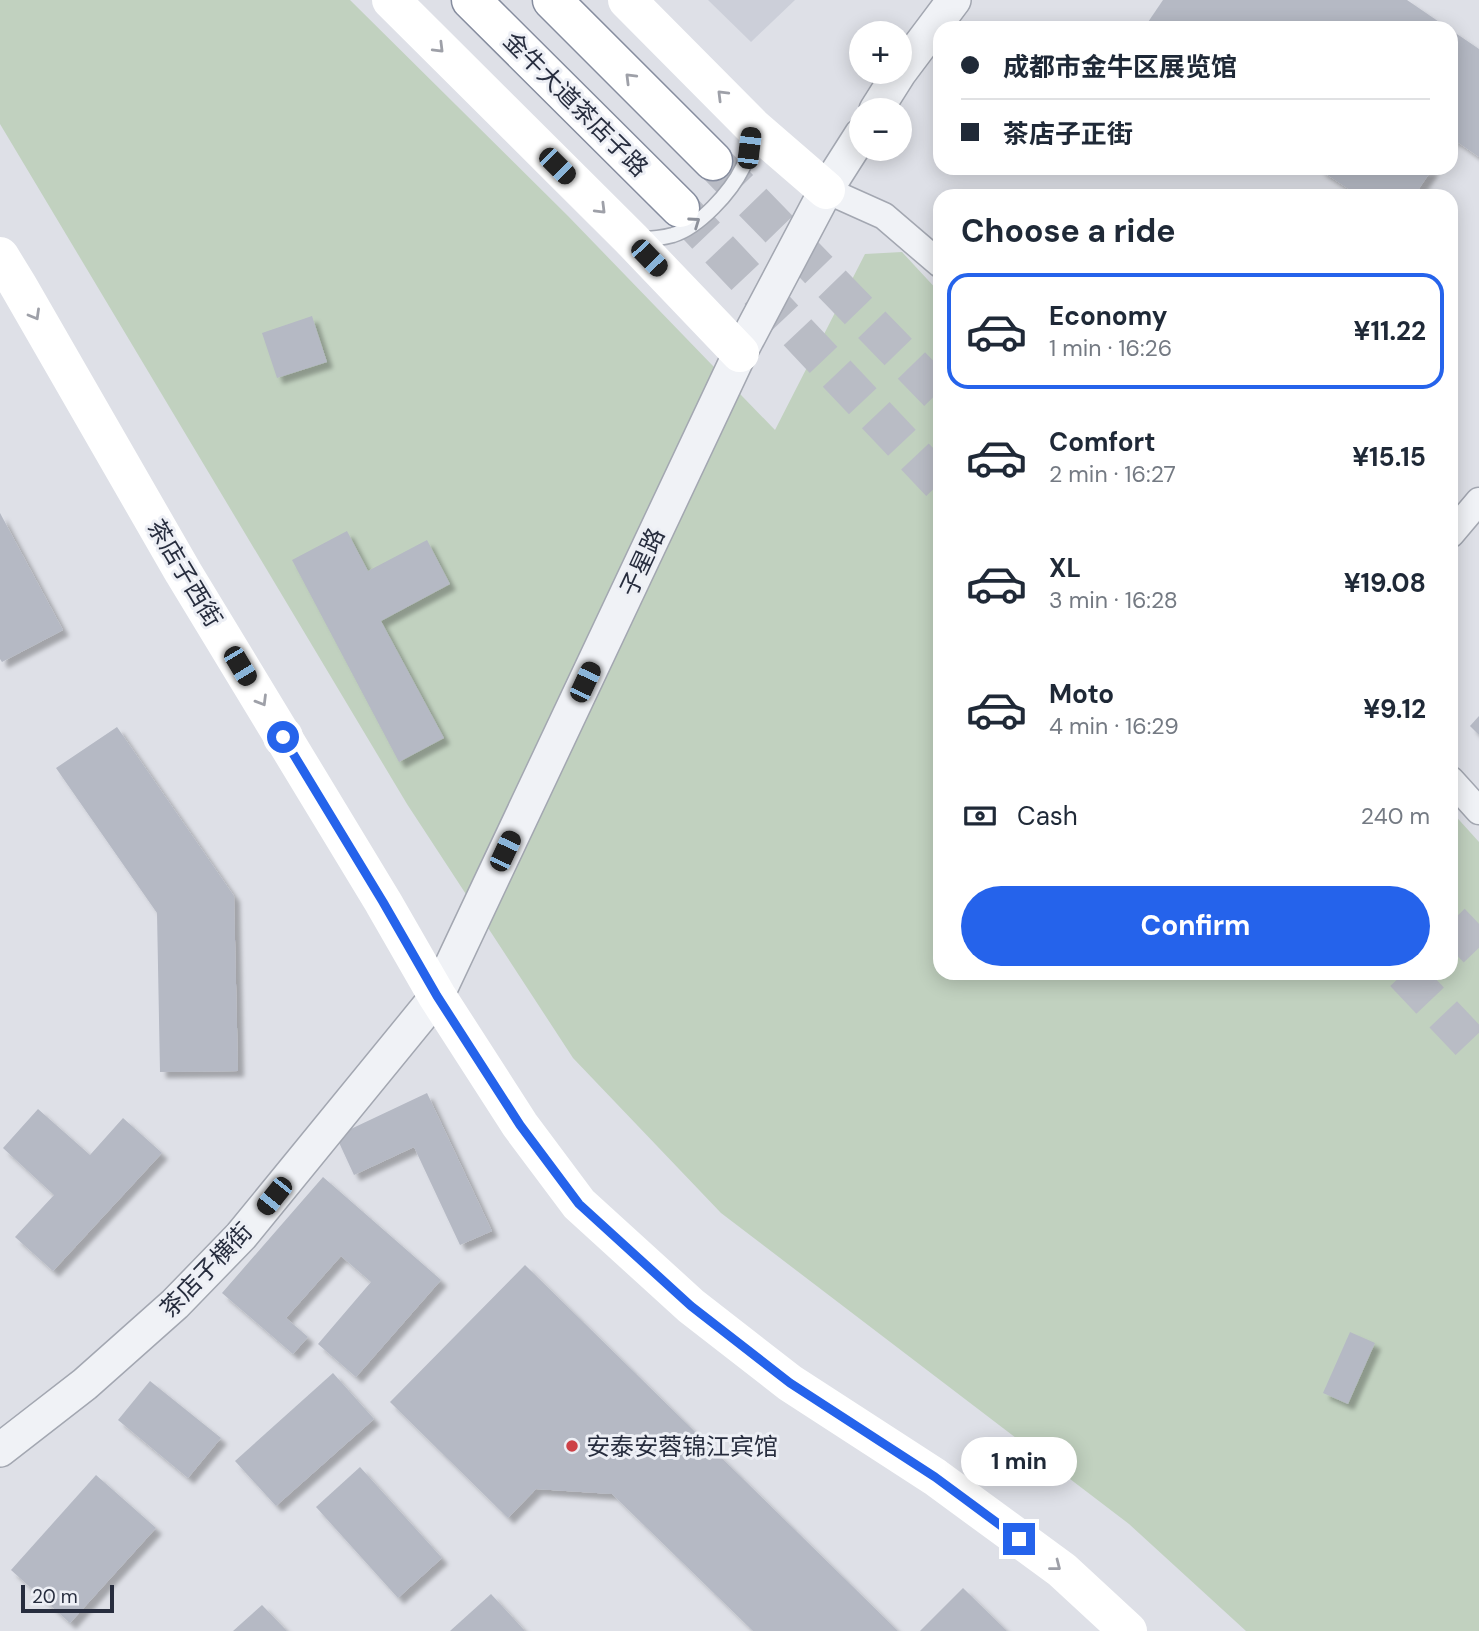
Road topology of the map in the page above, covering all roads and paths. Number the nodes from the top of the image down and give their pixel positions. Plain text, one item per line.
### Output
1 (391, 0) edge
2 (471, 0) edge
3 (552, 0) edge
4 (627, 0) edge
5 (954, 0) edge
6 (938, 21) edge
7 (933, 28) edge
8 (884, 98) edge
9 (752, 126) junction
10 (849, 154) edge
11 (713, 161) tunnel mouth
12 (826, 190) junction
13 (680, 208) tunnel mouth
14 (631, 239) junction
15 (0, 256) edge
16 (933, 258) edge
17 (740, 353) junction
18 (1479, 501) edge
19 (1458, 526) edge
20 (1458, 788) edge
21 (1479, 811) edge
22 (437, 996) junction
23 (0, 1451) edge
24 (1128, 1631) edge

1 -> 14 main road
2 - 13 main road, 金牛大道茶店子路
11 -> 3 main road
9 -> 4 main road
5 - 6 street
7 - 8 street
9 - 12 main road
14 -> 9 lane
10 - 12 street, 子星路
12 - 16 street
12 - 17 street, 子星路
14 - 17 main road
15 -> 22 main road, 茶店子西街
17 - 22 street, 子星路
18 - 19 street
20 - 21 street
22 - 23 street, 茶店子横街
22 -> 24 main road, 茶店子西街

